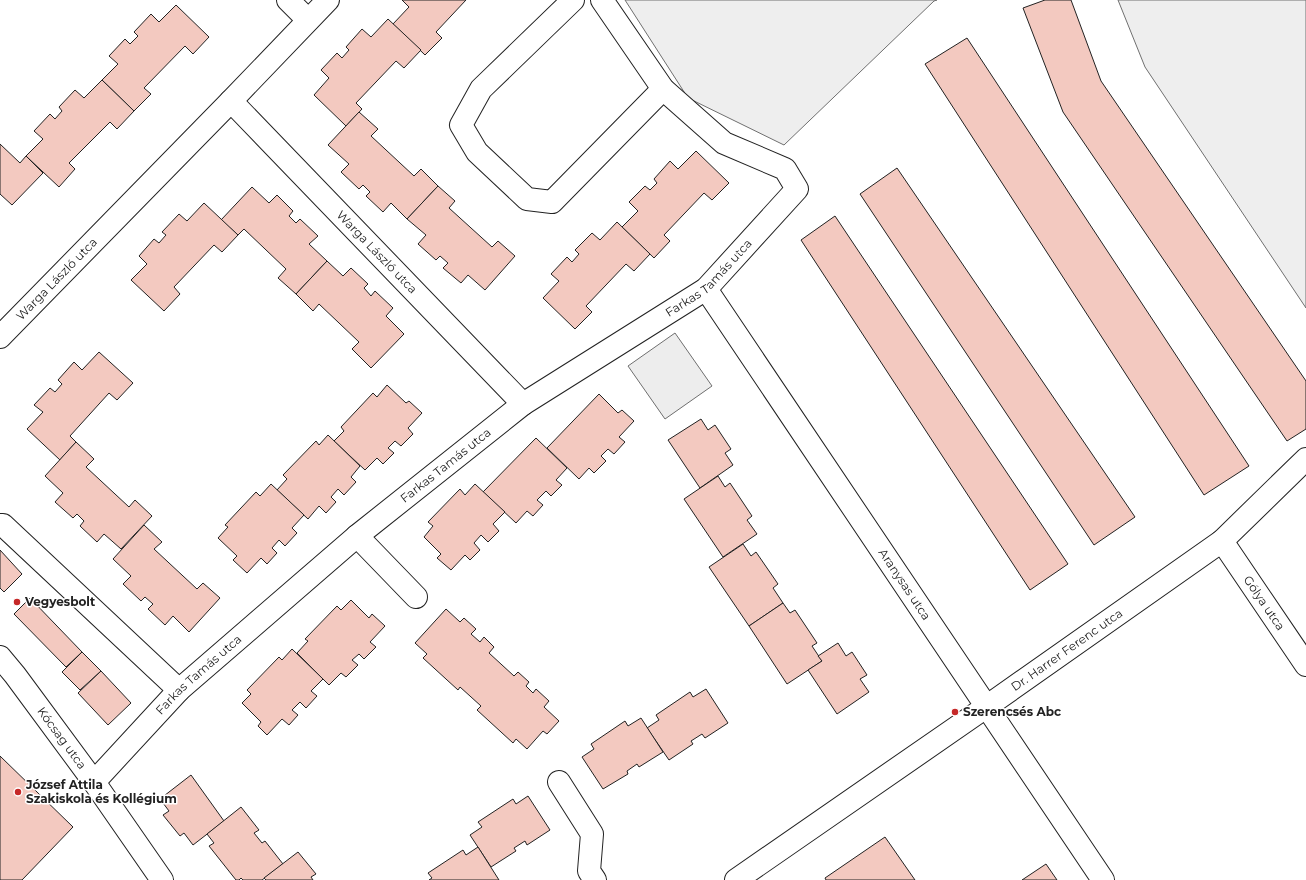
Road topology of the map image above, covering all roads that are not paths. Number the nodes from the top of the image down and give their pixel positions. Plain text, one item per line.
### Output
1 (288, 0) edge
2 (328, 0) edge
3 (573, 0) edge
4 (602, 0) edge
5 (308, 20) junction
6 (663, 89) junction
7 (231, 101) junction
8 (706, 289) junction
9 (0, 337) edge
10 (523, 404) junction
11 (1306, 459) edge
12 (0, 525) edge
13 (357, 536) junction
14 (1222, 541) junction
15 (416, 596) dead end
16 (0, 657) edge
17 (1306, 665) edge
18 (179, 690) junction
19 (986, 707) junction
20 (94, 782) junction
21 (559, 782) dead end
22 (162, 880) edge
23 (595, 880) edge
24 (736, 880) edge
25 (1103, 880) edge

1 - 5 street
2 - 5 street, Warga László utca
3 - 6 street
4 - 6 street
5 - 7 street, Warga László utca
6 - 8 street, Farkas Tamás utca
7 - 9 street, Warga László utca
7 - 10 street, Warga László utca
8 - 10 street, Farkas Tamás utca
8 - 19 street, Aranysas utca
10 - 13 street, Farkas Tamás utca
11 - 14 street, Dr. Harrer Ferenc utca
12 - 18 street
13 - 15 street
13 - 18 street, Farkas Tamás utca
14 - 17 street, Gólya utca
14 - 19 street, Dr. Harrer Ferenc utca
16 - 20 street, Kócsag utca
18 - 20 street, Farkas Tamás utca
19 - 24 street, Dr. Harrer Ferenc utca
19 - 25 street, Aranysas utca
20 - 22 street, Kócsag utca
21 - 23 street

